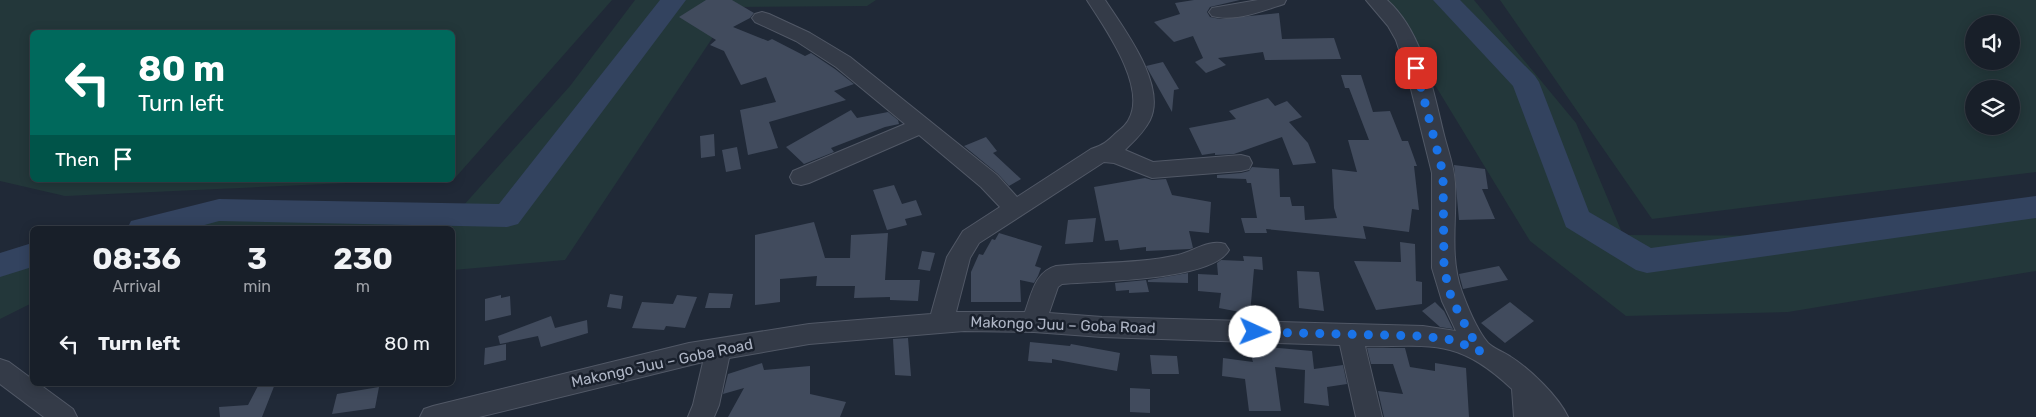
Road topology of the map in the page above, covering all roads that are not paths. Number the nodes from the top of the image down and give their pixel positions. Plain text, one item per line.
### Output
1 (1096, 0) edge
2 (1277, 0) edge
3 (1375, 0) edge
4 (1220, 12) dead end
5 (762, 18) dead end
6 (922, 125) junction
7 (1108, 153) junction
8 (1241, 163) dead end
9 (801, 178) dead end
10 (1015, 209) junction
11 (1217, 250) dead end
12 (1034, 322) junction
13 (941, 323) junction
14 (1350, 336) junction
15 (718, 350) junction
16 (1480, 351) junction
17 (0, 370) edge
18 (1526, 384) junction
19 (64, 417) edge
20 (432, 417) edge
21 (700, 417) edge
22 (1369, 417) edge
23 (1527, 417) edge
24 (1556, 417) edge

1 - 7 street
2 - 4 street
3 - 16 street
5 - 6 street
6 - 9 street
6 - 10 street
7 - 8 street
7 - 10 street
10 - 13 street
11 - 12 street
12 - 13 street, Makongo Juu – Goba Road
12 - 14 street, Makongo Juu – Goba Road
13 - 15 street, Makongo Juu – Goba Road
14 - 16 street, Makongo Juu – Goba Road
14 - 22 street
15 - 20 street, Makongo Juu – Goba Road
15 - 21 street
16 - 18 street, Makongo Juu – Goba Road
17 - 19 street
18 - 23 street
18 - 24 street, Makongo Juu – Goba Road

